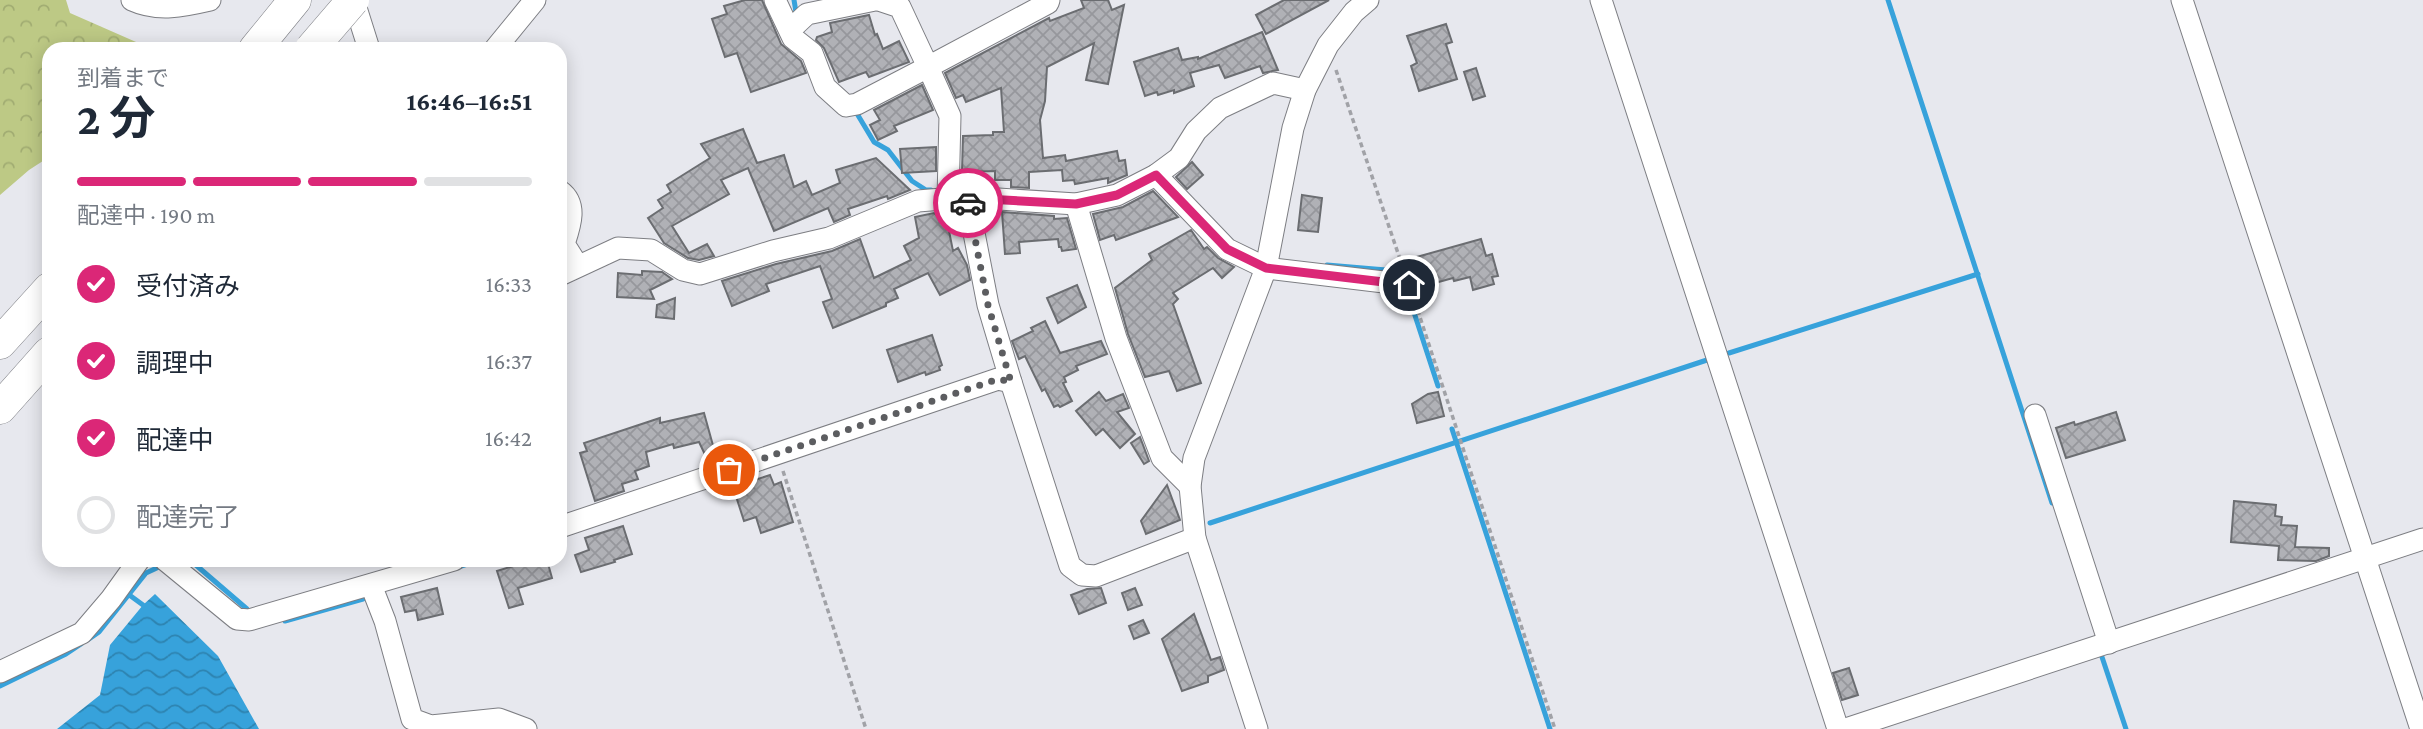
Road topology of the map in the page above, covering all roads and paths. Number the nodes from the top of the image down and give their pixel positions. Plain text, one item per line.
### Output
1 (132, 0) edge
2 (210, 0) edge
3 (295, 0) edge
4 (351, 0) edge
5 (535, 0) edge
6 (775, 0) edge
7 (877, 0) edge
8 (1049, 0) edge
9 (1368, 0) edge
10 (1601, 0) edge
11 (2182, 0) edge
12 (790, 30) junction
13 (261, 42) edge
14 (318, 42) edge
15 (367, 42) edge
16 (505, 42) edge
17 (1328, 45) junction
18 (928, 67) junction
19 (1305, 89) junction
20 (1156, 175) junction
21 (958, 198) junction
22 (567, 199) edge
23 (1076, 204) junction
24 (567, 235) edge
25 (1266, 268) junction
26 (569, 270) edge
27 (1409, 285) junction
28 (42, 297) edge
29 (0, 343) edge
30 (42, 362) edge
31 (1011, 382) junction
32 (0, 408) edge
33 (2035, 415) dead end
34 (777, 454) junction
35 (1190, 486) junction
36 (567, 525) edge
37 (1195, 538) junction
38 (2423, 539) edge
39 (2364, 558) junction
40 (134, 567) edge
41 (174, 567) edge
42 (430, 567) edge
43 (371, 585) junction
44 (2109, 643) junction
45 (0, 673) edge
46 (526, 729) edge
47 (866, 729) edge
48 (1257, 729) edge
49 (1555, 729) edge
50 (1838, 729) edge
51 (1846, 729) edge
52 (2421, 729) edge

1 - 2 street
3 - 13 highway
4 - 14 highway, bridge
4 - 15 street
5 - 16 street
6 - 12 street
7 - 12 street
7 - 18 street
8 - 18 street
9 - 17 street
10 - 50 street
11 - 39 street
12 - 18 street
17 - 19 street
17 - 27 path
18 - 21 street
19 - 20 street
19 - 25 street
20 - 23 street
20 - 25 street
21 - 23 street
21 - 26 street
21 - 31 street
22 - 24 street
23 - 35 street
25 - 27 street
25 - 35 street
27 - 49 path
28 - 29 highway
30 - 32 highway
31 - 34 street
31 - 37 street
33 - 44 street
34 - 36 street
34 - 47 path
35 - 37 street
37 - 48 street
38 - 39 street
39 - 44 street
39 - 52 street
40 - 45 street
41 - 43 street
42 - 43 street
43 - 46 street
44 - 51 street

